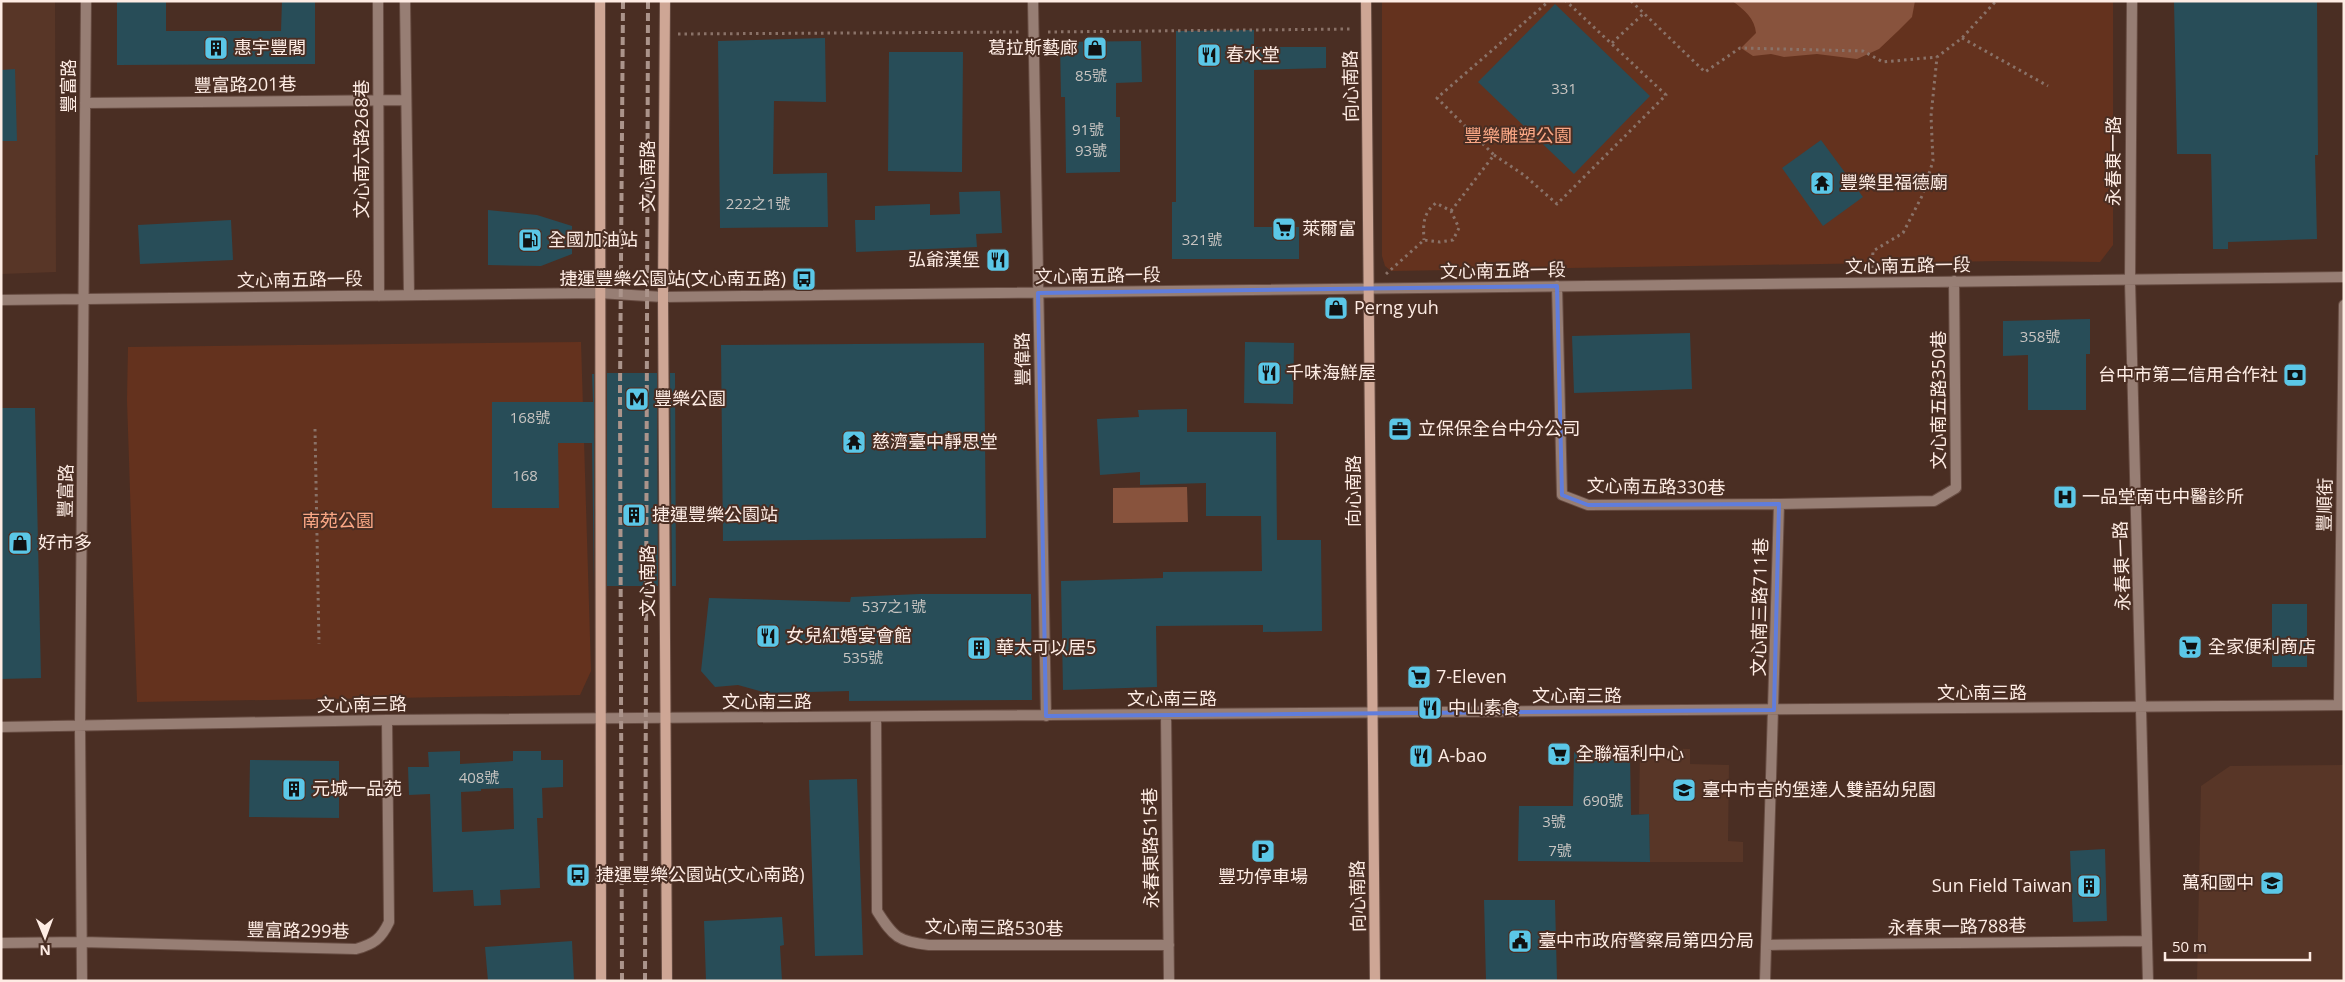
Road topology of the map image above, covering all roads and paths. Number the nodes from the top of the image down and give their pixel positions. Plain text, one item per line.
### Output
1 (86, 1) edge
2 (378, 1) edge
3 (405, 1) edge
4 (600, 1) edge
5 (665, 1) edge
6 (1033, 1) edge
7 (1366, 1) edge
8 (1549, 1) edge
9 (1566, 1) edge
10 (1631, 1) edge
11 (1996, 1) edge
12 (2132, 1) edge
13 (1643, 14) junction
14 (1367, 29) junction
15 (1033, 32) junction
16 (665, 35) junction
17 (1962, 38) junction
18 (1612, 43) junction
19 (1937, 56) junction
20 (2048, 86) dead end
21 (378, 100) junction
22 (405, 100) junction
23 (85, 103) junction
24 (1494, 155) junction
25 (1450, 211) junction
26 (1424, 240) junction
27 (2344, 277) edge
28 (2130, 281) junction
29 (1954, 282) junction
30 (1872, 283) junction
31 (1557, 286) junction
32 (1369, 288) junction
33 (599, 293) junction
34 (1038, 293) junction
35 (409, 295) junction
36 (379, 296) junction
37 (663, 297) junction
38 (84, 299) junction
39 (1, 300) edge
40 (2344, 305) edge
41 (315, 429) dead end
42 (1779, 504) junction
43 (2343, 504) edge
44 (319, 644) dead end
45 (2342, 705) edge
46 (2142, 708) junction
47 (1774, 710) junction
48 (1373, 714) junction
49 (1166, 715) junction
50 (1046, 716) junction
51 (876, 717) junction
52 (600, 719) junction
53 (666, 719) junction
54 (387, 720) junction
55 (80, 726) junction
56 (1, 727) edge
57 (2147, 941) junction
58 (82, 942) junction
59 (1, 943) edge
60 (1169, 945) junction
61 (1766, 945) junction
62 (82, 981) edge
63 (601, 981) edge
64 (667, 981) edge
65 (1169, 981) edge
66 (1375, 981) edge
67 (1765, 981) edge
68 (2148, 981) edge

1 - 23 street, 豐富路
2 - 21 street, 文心南六路268巷
3 - 22 street
4 - 33 main road
5 - 16 main road, 文心南路
6 - 15 street, 豐偉路
7 - 14 main road, 向心南路
8 - 24 path
9 - 18 path
10 - 13 path
11 - 17 path
12 - 28 street, 永春東一路
13 - 18 path
13 - 19 path
14 - 15 path
14 - 32 main road, 向心南路
15 - 16 path
15 - 34 street, 豐偉路
16 - 37 main road, 文心南路
17 - 19 path
17 - 20 path
18 - 24 path
19 - 30 path
21 - 22 street, 豐富路201巷
21 - 23 street, 豐富路201巷
21 - 36 street, 文心南六路268巷
22 - 35 street
23 - 38 street, 豐富路
24 - 25 path
25 - 26 path
25 - 26 path
26 - 32 path
27 - 28 street, 文心南五路一段
28 - 29 street, 文心南五路一段
28 - 46 street, 永春東一路
29 - 30 street, 文心南五路一段
29 - 42 street, 文心南五路350巷
30 - 31 street, 文心南五路一段
31 - 32 street, 文心南五路一段
31 - 42 street, 文心南五路330巷
32 - 34 street, 文心南五路一段
32 - 48 main road, 向心南路
33 - 35 street, 文心南五路一段
33 - 37 street, 文心南五路一段
33 - 52 main road
34 - 37 street, 文心南五路一段
34 - 50 street, 豐偉路
35 - 36 street, 文心南五路一段
36 - 38 street, 文心南五路一段
37 - 53 main road, 文心南路
38 - 39 street, 文心南五路一段
38 - 55 street, 豐富路
40 - 43 street, 豐順街
41 - 44 path
42 - 47 street, 文心南三路711巷
43 - 45 street, 豐順街
45 - 46 street, 文心南三路
46 - 47 street, 文心南三路
46 - 57 street, 永春東一路
47 - 48 street, 文心南三路
47 - 61 street, 文心南三路711巷
48 - 49 street, 文心南三路
48 - 66 main road, 向心南路
49 - 50 street, 文心南三路
49 - 60 street, 永春東路515巷
50 - 51 street, 文心南三路
51 - 53 street, 文心南三路
51 - 60 street, 文心南三路530巷
52 - 53 street, 文心南三路
52 - 54 street, 文心南三路
52 - 63 main road
53 - 64 main road, 文心南路
54 - 55 street, 文心南三路
54 - 58 street, 豐富路299巷
55 - 56 street, 文心南三路
55 - 58 street, 豐富路
57 - 61 street, 永春東一路788巷
57 - 68 street, 永春東一路
58 - 59 street, 豐富路299巷
58 - 62 street, 豐富路
60 - 65 street, 永春東路515巷
61 - 67 street, 文心南三路711巷

